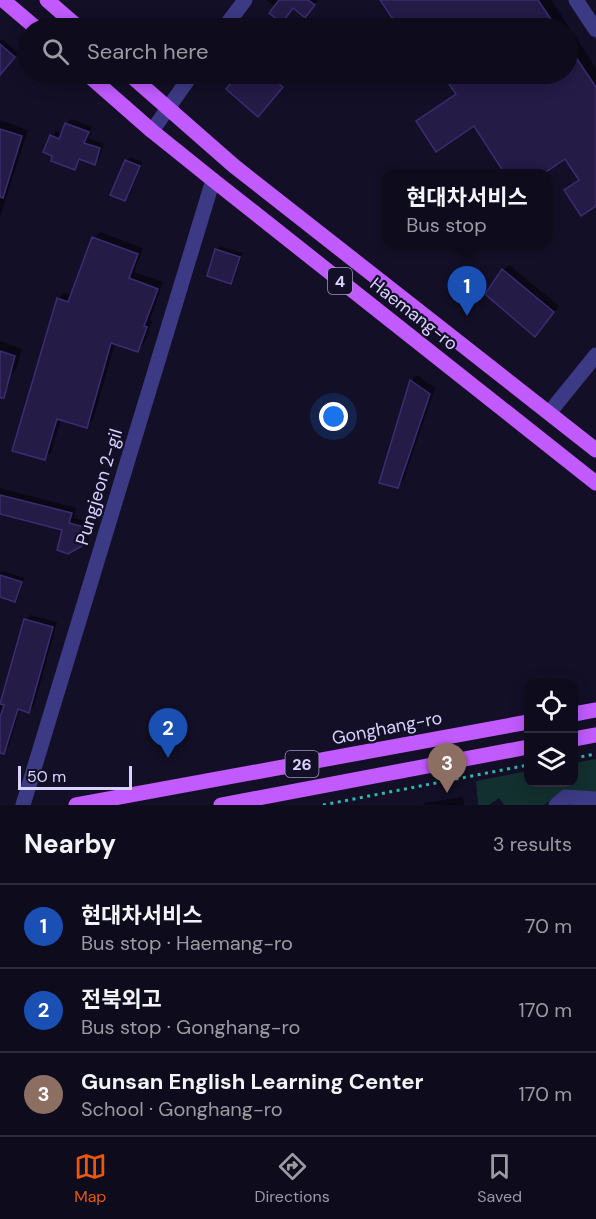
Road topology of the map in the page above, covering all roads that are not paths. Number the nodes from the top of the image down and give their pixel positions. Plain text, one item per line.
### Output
1 (3, 0) edge
2 (47, 0) edge
3 (245, 0) edge
4 (576, 0) edge
5 (24, 18) edge
6 (68, 18) edge
7 (232, 18) edge
8 (596, 30) edge
9 (99, 84) edge
10 (140, 84) edge
11 (185, 84) edge
12 (167, 108) junction
13 (152, 130) junction
14 (213, 180) junction
15 (596, 355) edge
16 (549, 413) junction
17 (596, 450) edge
18 (596, 483) edge
19 (596, 710) edge
20 (578, 713) edge
21 (524, 723) edge
22 (596, 735) edge
23 (578, 738) edge
24 (524, 748) edge
25 (596, 799) edge
26 (23, 805) edge
27 (76, 805) edge
28 (221, 805) edge
29 (556, 805) edge

1 - 5 main road
2 - 6 main road
3 - 7 street
4 - 8 street
9 - 13 main road, Haemang-ro / 4
10 - 12 main road, Haemang-ro / 4
11 - 12 street
12 - 13 street
12 - 16 main road, Haemang-ro / 4
13 - 14 main road, Haemang-ro / 4
14 - 18 main road, Haemang-ro / 4
14 - 26 street, Pungjeon 2-gil
15 - 16 street
16 - 17 main road, Haemang-ro / 4
19 - 20 main road
21 - 27 main road, Gonghang-ro / 26
22 - 23 main road
24 - 28 main road, 26
25 - 29 street

